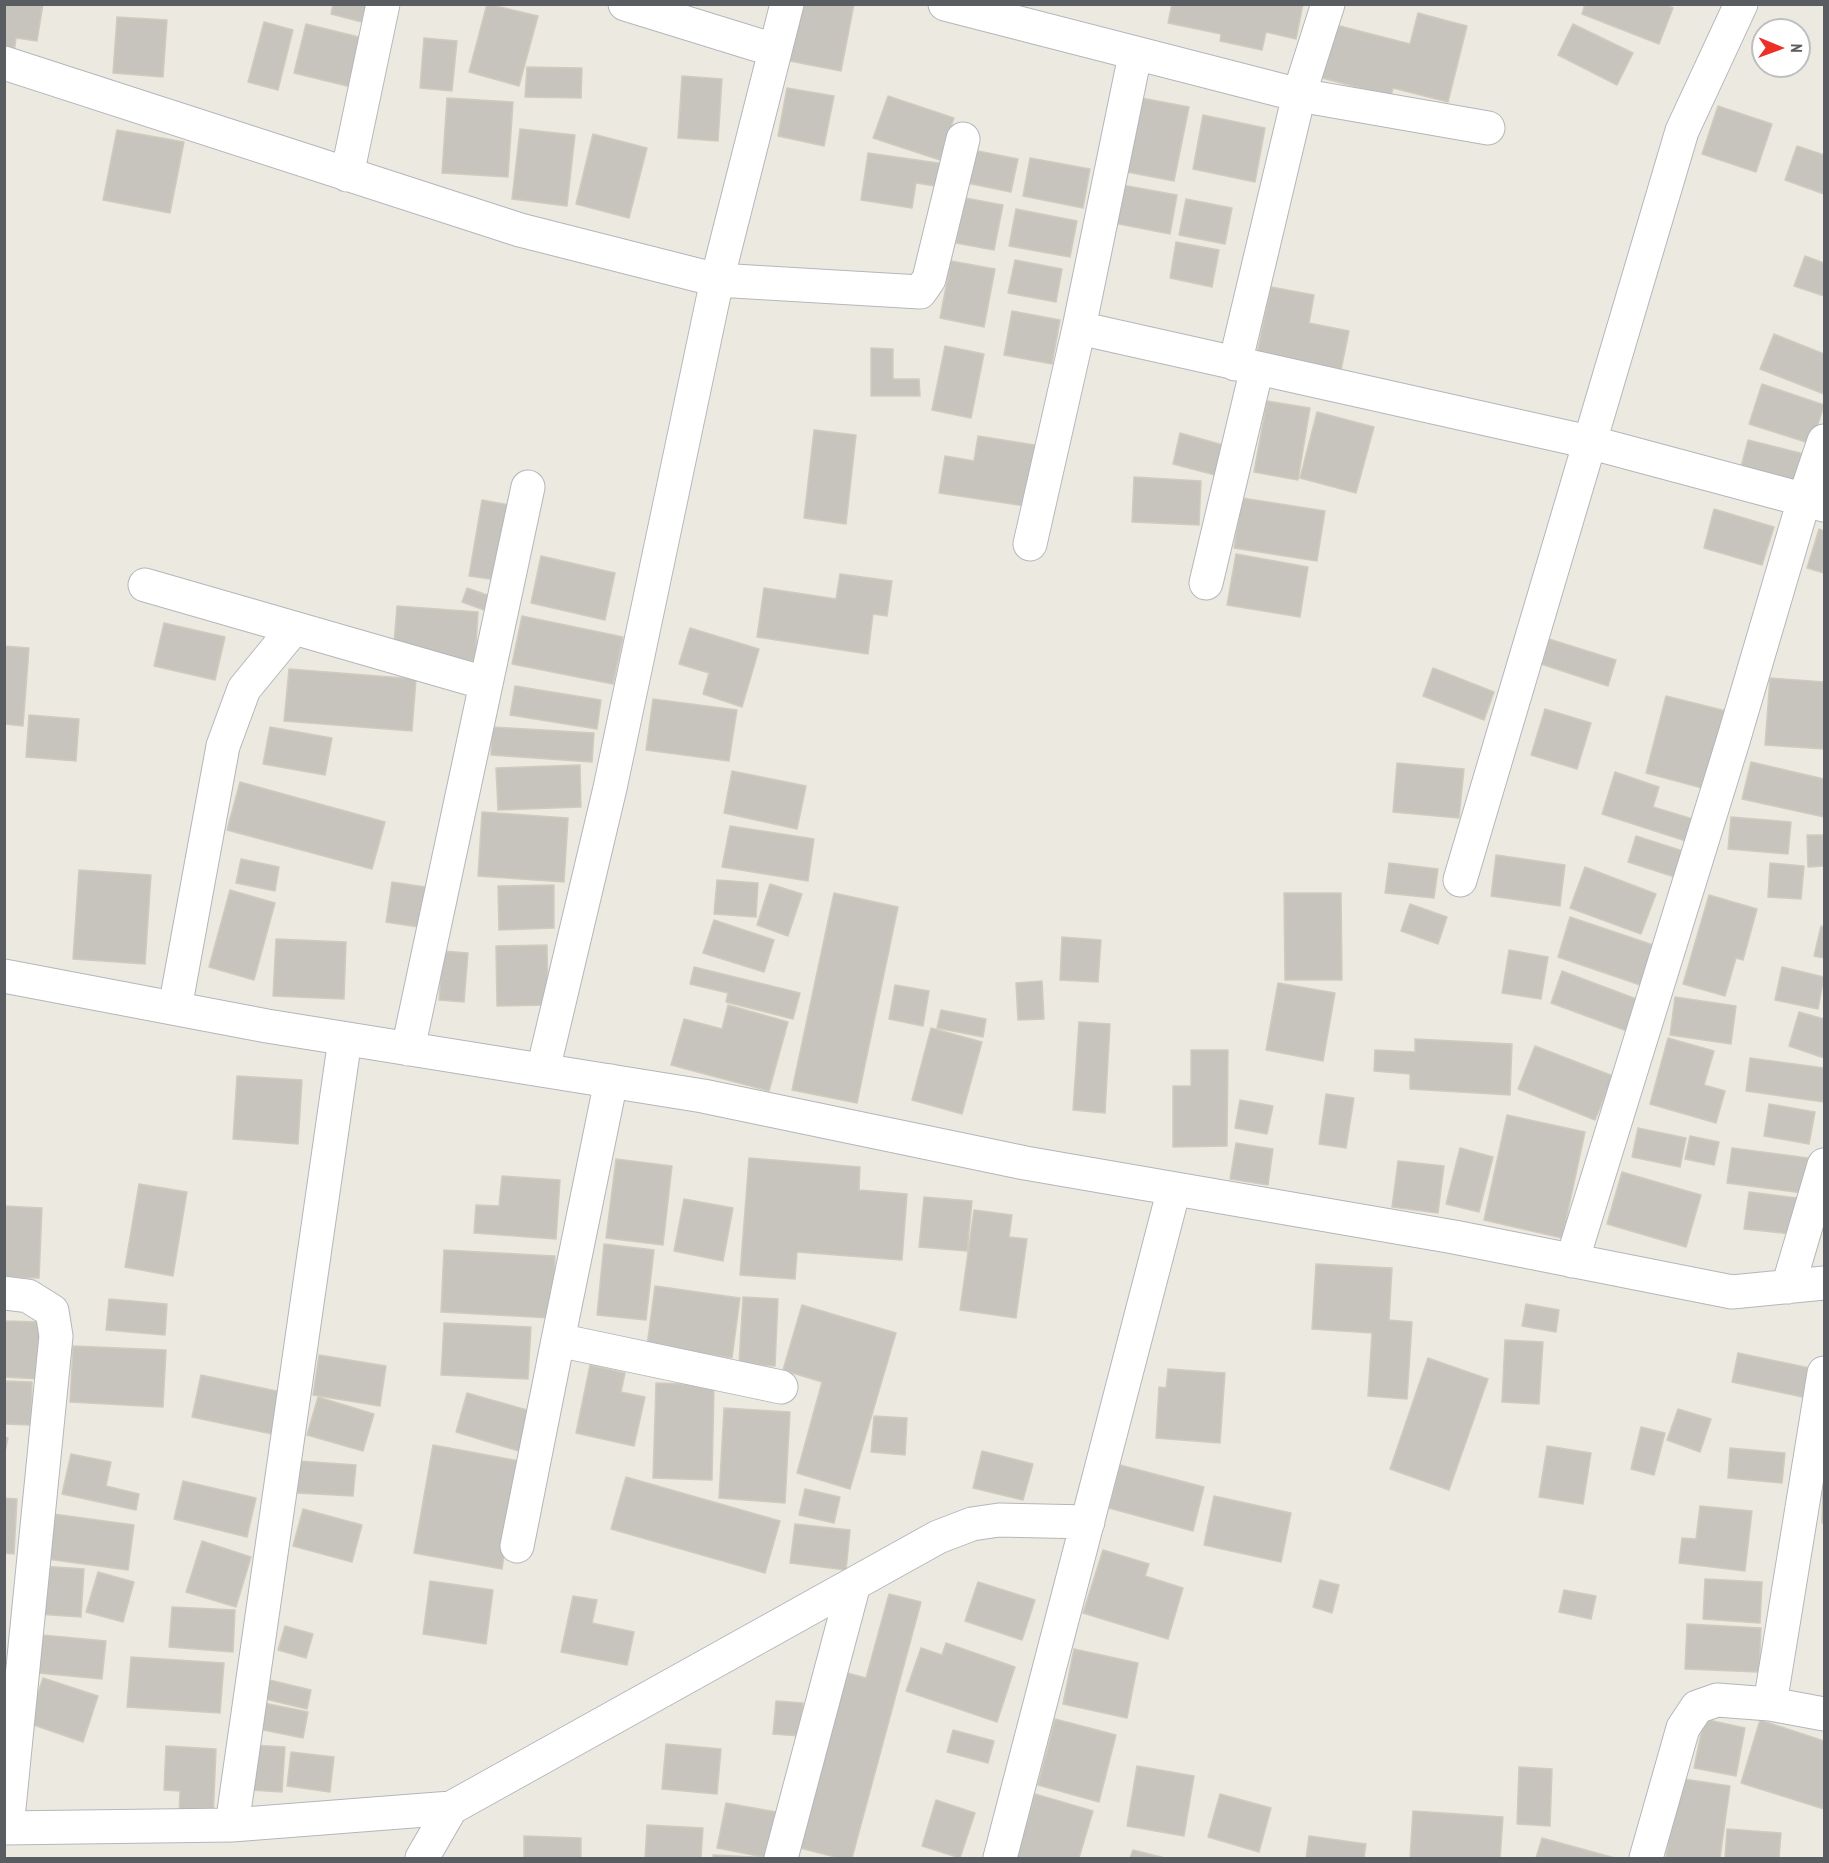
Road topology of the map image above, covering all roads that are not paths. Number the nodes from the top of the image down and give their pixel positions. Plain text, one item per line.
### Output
1 (383, 4) edge
2 (625, 4) edge
3 (787, 4) edge
4 (945, 4) edge
5 (1328, 4) edge
6 (1741, 4) edge
7 (774, 50) junction
8 (1135, 55) junction
9 (4, 63) edge
10 (1299, 95) junction
11 (1488, 128) dead end
12 (963, 140) dead end
13 (347, 175) junction
14 (717, 280) junction
15 (1079, 328) junction
16 (1246, 366) junction
17 (1824, 441) edge
18 (1589, 442) junction
19 (528, 487) dead end
20 (1814, 502) edge
21 (1030, 544) dead end
22 (1206, 583) dead end
23 (145, 585) dead end
24 (294, 628) junction
25 (485, 683) junction
26 (1460, 880) dead end
27 (4, 976) edge
28 (175, 1008) junction
29 (345, 1039) junction
30 (408, 1049) junction
31 (543, 1070) junction
32 (611, 1081) junction
33 (1824, 1165) edge
34 (1174, 1189) junction
35 (1572, 1261) junction
36 (1824, 1283) edge
37 (1788, 1287) junction
38 (4, 1293) edge
39 (558, 1340) junction
40 (1824, 1373) edge
41 (781, 1387) dead end
42 (1818, 1457) edge
43 (1088, 1522) junction
44 (517, 1546) dead end
45 (19, 1561) edge
46 (854, 1584) junction
47 (1770, 1704) junction
48 (1824, 1714) edge
49 (451, 1808) junction
50 (232, 1825) junction
51 (6, 1828) edge
52 (422, 1858) edge
53 (781, 1858) edge
54 (1000, 1858) edge
55 (1646, 1858) edge

1 - 13 street
2 - 7 street
3 - 7 street
4 - 8 street
5 - 10 street
6 - 18 street
7 - 14 street
8 - 10 street
8 - 15 street
9 - 13 street
10 - 11 street
10 - 16 street
12 - 14 street
13 - 14 street
14 - 31 street
15 - 16 street
15 - 21 street
16 - 18 street
16 - 22 street
17 - 20 street
18 - 20 street
18 - 26 street
19 - 25 street
20 - 35 street
23 - 24 street
24 - 25 street
24 - 28 street
25 - 30 street
27 - 28 street
28 - 29 street
29 - 30 street
29 - 50 street
30 - 31 street
31 - 32 street
32 - 34 street
32 - 39 street
33 - 37 street
34 - 35 street
34 - 43 street
35 - 37 street
36 - 37 street
38 - 45 street
39 - 41 street
39 - 44 street
40 - 42 street
42 - 47 street
43 - 46 street
43 - 54 street
45 - 51 street
46 - 49 street
46 - 53 street
47 - 48 street
47 - 55 street
49 - 50 street
49 - 52 street
50 - 51 street

